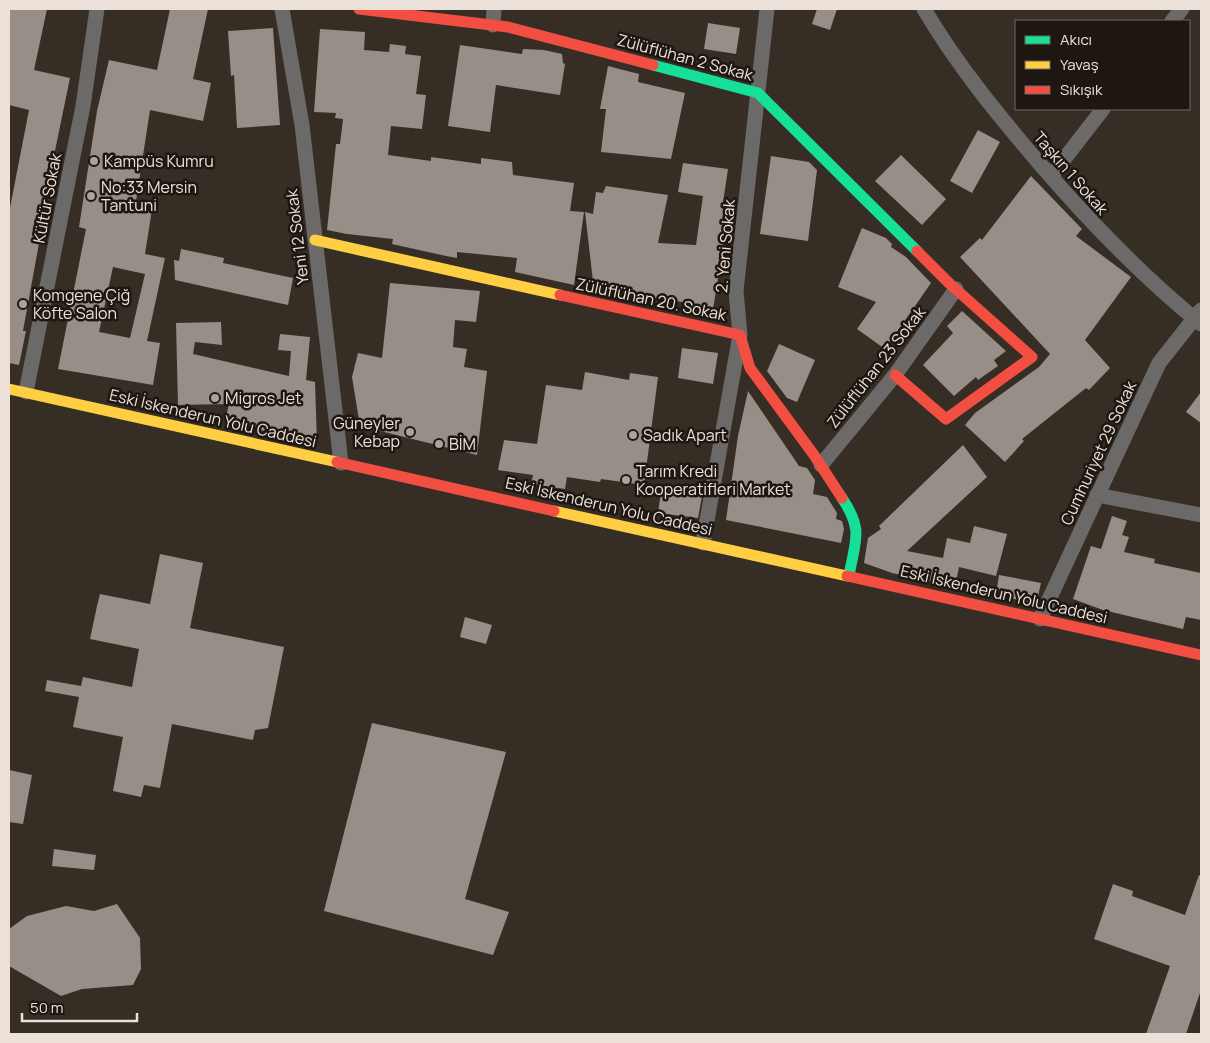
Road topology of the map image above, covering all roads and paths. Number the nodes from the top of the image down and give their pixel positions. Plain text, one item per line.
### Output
1 (98, 9) edge
2 (282, 9) edge
3 (359, 9) edge
4 (494, 9) edge
5 (767, 9) edge
6 (924, 9) edge
7 (1182, 9) edge
8 (1173, 20) edge
9 (494, 25) junction
10 (758, 93) junction
11 (1102, 110) edge
12 (1050, 176) junction
13 (315, 240) junction
14 (956, 289) junction
15 (1199, 318) edge
16 (740, 335) junction
17 (895, 375) junction
18 (9, 389) edge
19 (26, 392) junction
20 (341, 463) junction
21 (821, 465) junction
22 (1098, 495) junction
23 (1201, 515) edge
24 (704, 544) junction
25 (849, 576) junction
26 (1040, 618) junction
27 (1201, 654) edge

1 - 19 street, Kültür Sokak
2 - 13 street, Yeni 12 Sokak
3 - 9 street, Zülüflühan 2 Sokak
4 - 9 street
5 - 10 street, 2. Yeni Sokak
6 - 12 street, Taşkın 1 Sokak
7 - 8 street
9 - 10 street, Zülüflühan 2 Sokak
10 - 14 street, Zülüflühan 2 Sokak
10 - 16 street, 2. Yeni Sokak
11 - 12 street
12 - 15 street, Taşkın 1 Sokak
13 - 16 street, Zülüflühan 20. Sokak
13 - 20 street, Yeni 12 Sokak
14 - 17 street, Zülüflühan 23 Sokak
14 - 17 street, Zülüflühan 2 Sokak
15 - 22 street, Cumhuriyet 29 Sokak
16 - 21 street, Zülüflühan 20. Sokak
16 - 24 street, 2. Yeni Sokak
17 - 21 street, Zülüflühan 23 Sokak
18 - 19 street, Eski İskenderun Yolu Caddesi
19 - 20 street, Eski İskenderun Yolu Caddesi
20 - 24 street, Eski İskenderun Yolu Caddesi
21 - 25 street, Zülüflühan 20. Sokak
22 - 23 street
22 - 26 street, Cumhuriyet 29 Sokak
24 - 25 street, Eski İskenderun Yolu Caddesi
25 - 26 street, Eski İskenderun Yolu Caddesi
26 - 27 street, Eski İskenderun Yolu Caddesi

